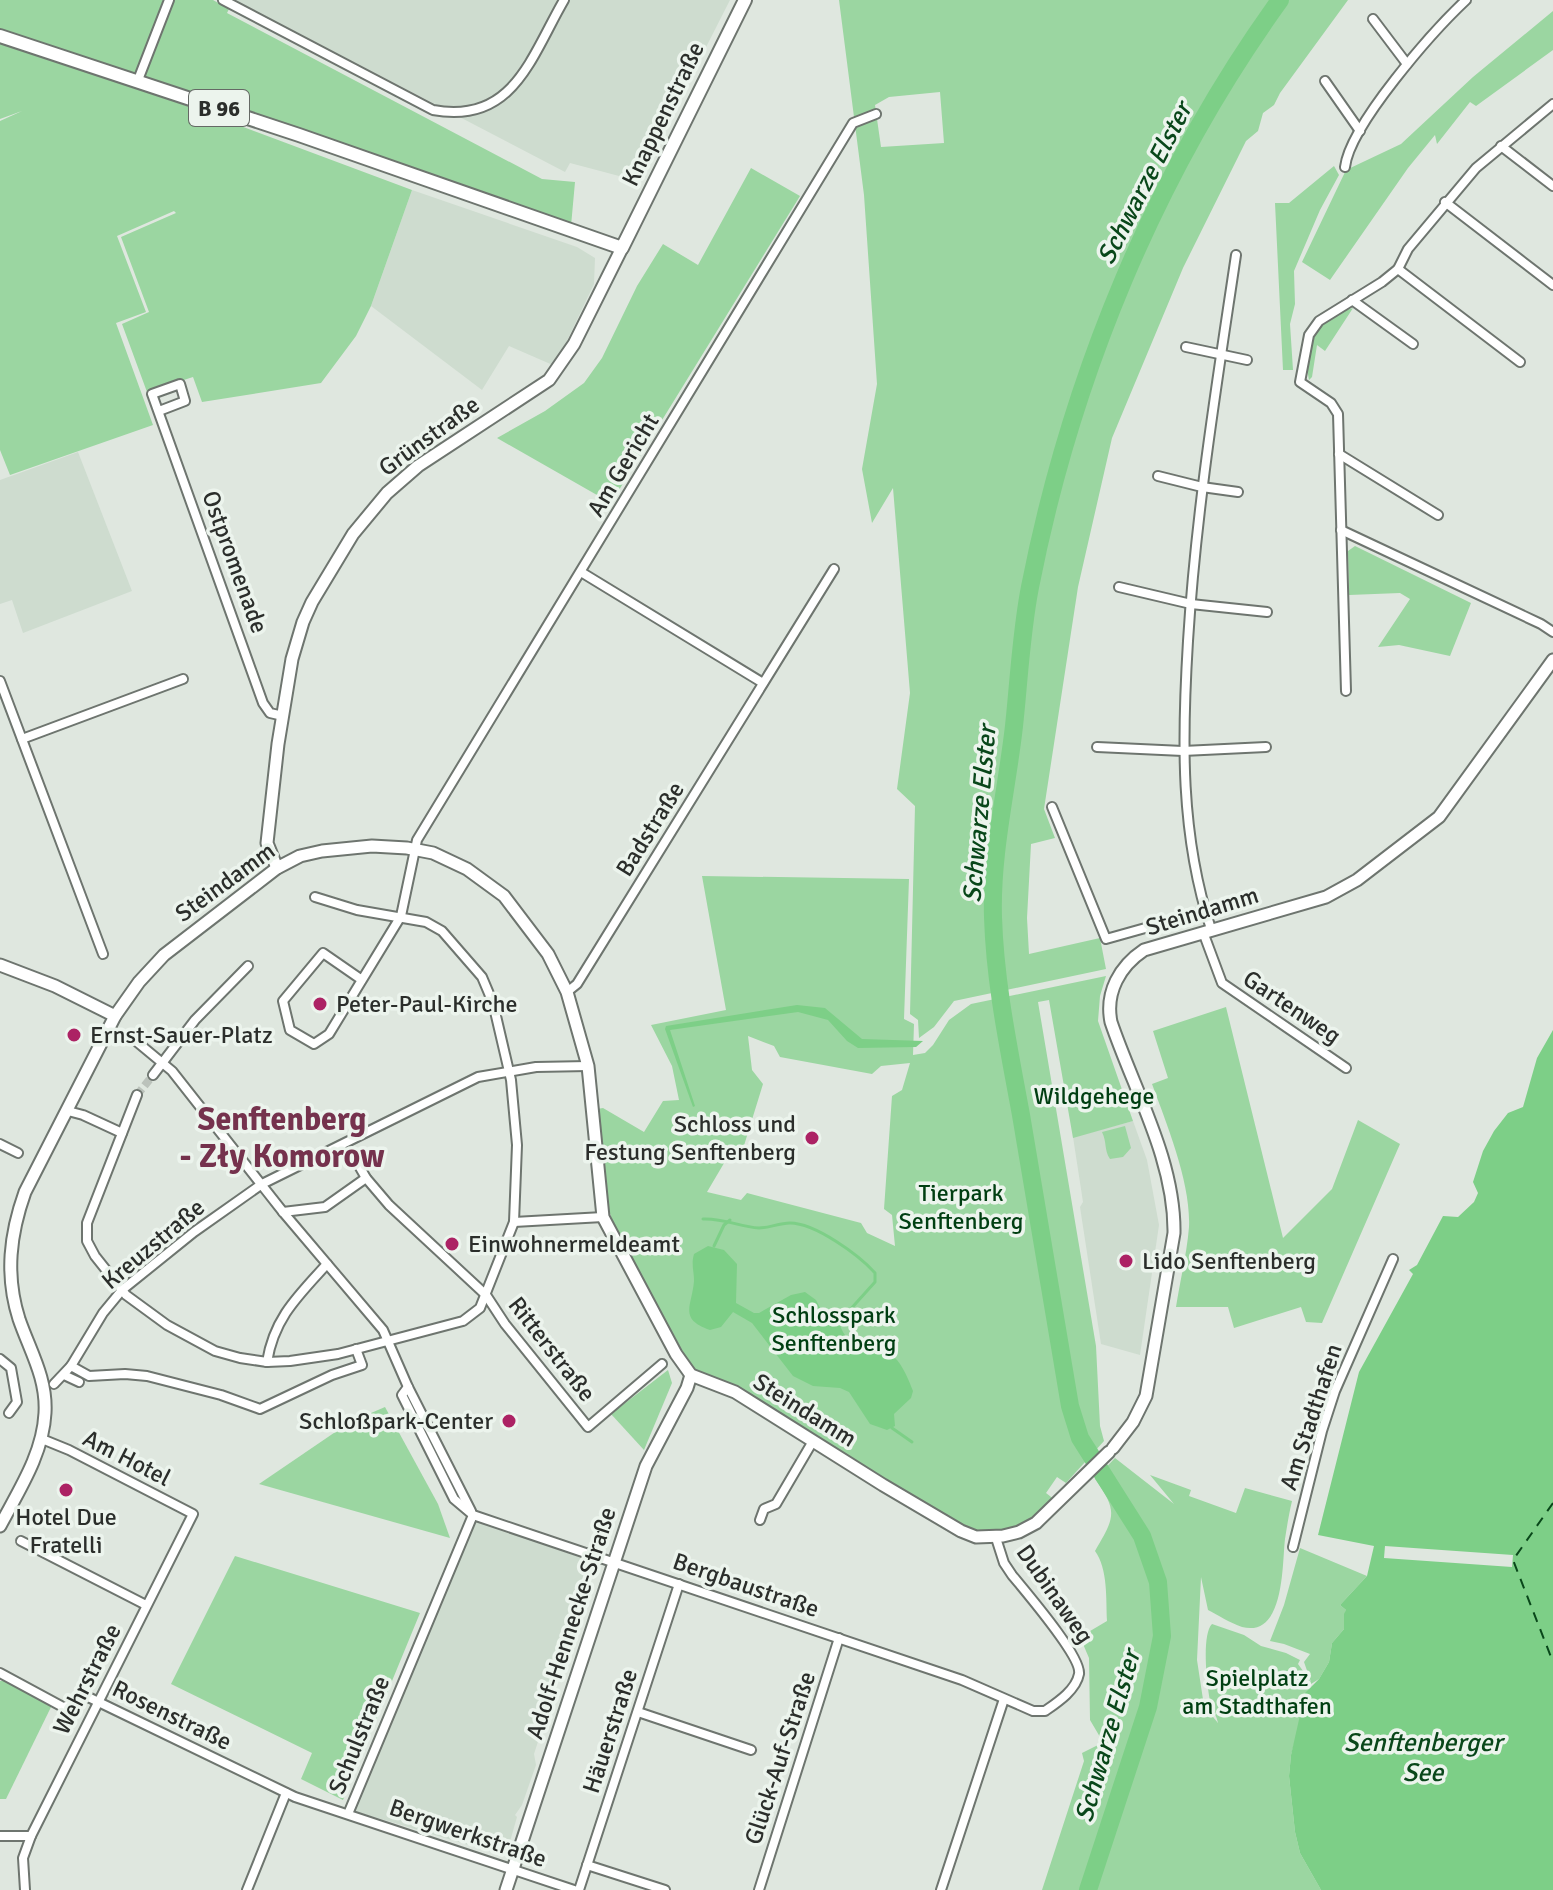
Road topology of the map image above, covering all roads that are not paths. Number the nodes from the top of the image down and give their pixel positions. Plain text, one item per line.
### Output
1 (169, 0) edge
2 (223, 0) edge
3 (564, 0) edge
4 (745, 0) edge
5 (1461, 2) edge
6 (1373, 19) dead end
7 (0, 36) edge
8 (1407, 64) junction
9 (138, 80) junction
10 (1325, 81) dead end
11 (1553, 104) edge
12 (876, 114) dead end
13 (1360, 131) junction
14 (1501, 146) junction
15 (1345, 167) dead end
16 (1553, 186) edge
17 (1445, 202) junction
18 (622, 248) junction
19 (1236, 255) dead end
20 (1398, 269) junction
21 (1553, 285) edge
22 (1352, 300) junction
23 (1413, 344) dead end
24 (1186, 347) dead end
25 (1221, 355) junction
26 (1247, 360) dead end
27 (1520, 362) dead end
28 (159, 411) dead end
29 (1339, 454) junction
30 (1158, 476) dead end
31 (1202, 487) junction
32 (1238, 492) dead end
33 (1438, 515) dead end
34 (1341, 530) junction
35 (834, 569) dead end
36 (581, 572) junction
37 (1119, 587) dead end
38 (1191, 604) junction
39 (1267, 612) dead end
40 (1553, 632) edge
41 (1553, 660) edge
42 (183, 679) dead end
43 (0, 681) edge
44 (763, 683) junction
45 (1346, 691) dead end
46 (283, 716) junction
47 (22, 739) junction
48 (1097, 747) dead end
49 (1266, 747) dead end
50 (1183, 751) junction
51 (1052, 807) dead end
52 (416, 850) junction
53 (277, 868) junction
54 (315, 897) dead end
55 (1206, 911) junction
56 (401, 916) junction
57 (1207, 930) junction
58 (103, 954) dead end
59 (0, 965) edge
60 (248, 966) dead end
61 (362, 980) junction
62 (567, 992) junction
63 (115, 1016) junction
64 (131, 1037) dead end
65 (166, 1061) junction
66 (588, 1066) junction
67 (1346, 1068) dead end
68 (509, 1072) junction
69 (155, 1074) tunnel mouth
70 (137, 1095) tunnel mouth
71 (68, 1111) junction
72 (122, 1133) junction
73 (0, 1144) edge
74 (18, 1153) dead end
75 (358, 1164) tunnel mouth
76 (364, 1180) junction
77 (262, 1184) junction
78 (283, 1212) junction
79 (603, 1217) junction
80 (514, 1222) junction
81 (1393, 1259) dead end
82 (324, 1267) junction
83 (122, 1290) junction
84 (486, 1295) junction
85 (389, 1341) junction
86 (356, 1349) junction
87 (0, 1359) edge
88 (267, 1362) junction
89 (662, 1364) dead end
90 (71, 1366) junction
91 (64, 1375) junction
92 (691, 1375) junction
93 (81, 1378) junction
94 (54, 1384) dead end
95 (9, 1413) dead end
96 (42, 1439) junction
97 (813, 1441) junction
98 (193, 1514) joint
99 (473, 1515) junction
100 (760, 1520) dead end
101 (0, 1526) edge
102 (996, 1538) junction
103 (21, 1541) dead end
104 (1293, 1547) dead end
105 (614, 1562) junction
106 (679, 1584) junction
107 (146, 1605) junction
108 (839, 1638) junction
109 (0, 1673) edge
110 (1004, 1699) junction
111 (98, 1701) junction
112 (638, 1712) junction
113 (751, 1750) dead end
114 (286, 1793) junction
115 (348, 1814) junction
116 (0, 1836) edge
117 (31, 1836) junction
118 (587, 1865) junction
119 (513, 1869) junction
120 (25, 1890) edge
121 (247, 1890) edge
122 (506, 1890) edge
123 (577, 1890) edge
124 (665, 1890) edge
125 (759, 1890) edge
126 (941, 1890) edge

1 - 9 street
2 - 3 street
4 - 18 main road, Knappenstraße
5 - 8 street
6 - 8 street
7 - 9 main road, B 96
8 - 13 street
9 - 18 main road, B 96
10 - 13 street
11 - 14 street
12 - 36 street, Am Gericht
13 - 15 street
14 - 16 street
14 - 17 street
17 - 20 street
17 - 21 street
18 - 46 street, Grünstraße
19 - 25 street, Gartenweg
20 - 22 street
20 - 27 street
22 - 23 street
22 - 29 street
24 - 25 street
25 - 26 street
25 - 31 street, Gartenweg
28 - 46 street, Ostpromenade
29 - 33 street
29 - 34 street
30 - 31 street
31 - 32 street
31 - 38 street, Gartenweg
34 - 40 street
34 - 45 street
35 - 44 street, Badstraße
36 - 44 street
36 - 52 street, Am Gericht
37 - 38 street
38 - 39 street
38 - 50 street, Gartenweg
41 - 57 street, Steindamm
42 - 47 street
43 - 47 street
44 - 62 street, Badstraße
46 - 53 street, Grünstraße
47 - 58 street
48 - 50 street
49 - 50 street
50 - 55 street, Gartenweg
51 - 55 street
52 - 53 street, Steindamm
52 - 56 street, Am Gericht
52 - 62 street, Steindamm
53 - 63 street, Steindamm
54 - 56 street, Ritterstraße
55 - 57 street, Gartenweg
56 - 61 street, Am Gericht
56 - 68 street, Ritterstraße
57 - 67 street, Gartenweg
57 - 102 street, Steindamm
59 - 63 street
60 - 65 street
61 - 61 street, Am Gericht
62 - 66 street, Steindamm
63 - 71 street, Steindamm
64 - 65 street
65 - 69 street
65 - 77 street
66 - 68 street, Kreuzstraße
66 - 79 street, Steindamm
68 - 77 street, Kreuzstraße
68 - 80 street, Ritterstraße
70 - 72 street, Ritterstraße
71 - 72 street
71 - 96 street, Steindamm
72 - 83 street, Ritterstraße
73 - 74 street
75 - 76 street
76 - 78 street
76 - 84 street
77 - 78 street
77 - 83 street, Kreuzstraße
78 - 82 street
79 - 80 street
79 - 92 street, Steindamm
80 - 84 street, Ritterstraße
81 - 104 street, Am Stadthafen
82 - 85 street
82 - 88 street
83 - 88 street, Ritterstraße
83 - 90 street, Kreuzstraße
84 - 85 street, Ritterstraße
84 - 89 street, Ritterstraße
85 - 86 street, Ritterstraße
85 - 99 street
86 - 88 street, Ritterstraße
86 - 93 street
87 - 95 street
90 - 91 street, Kreuzstraße
90 - 93 street
91 - 93 street
91 - 94 street, Kreuzstraße
92 - 97 street, Steindamm
92 - 105 street, Adolf-Hennecke-Straße
96 - 98 street, Am Hotel
96 - 101 street, Steindamm
97 - 100 street
97 - 102 street, Steindamm
98 - 107 street, Wehrstraße
99 - 105 street, Bergbaustraße
99 - 115 street, Schulstraße
102 - 110 street, Dubinaweg
103 - 107 street
105 - 106 street, Bergbaustraße
105 - 119 street, Adolf-Hennecke-Straße
106 - 108 street, Bergbaustraße
106 - 112 street, Häuerstraße
107 - 111 street, Wehrstraße
108 - 110 street, Bergbaustraße
108 - 125 street, Glück-Auf-Straße
109 - 111 street, Rosenstraße
110 - 126 street
111 - 114 street, Rosenstraße
111 - 117 street, Wehrstraße
112 - 113 street
112 - 118 street, Häuerstraße
114 - 115 street, Schulstraße
114 - 121 street
115 - 119 street, Bergwerkstraße
116 - 117 street
117 - 120 street, Wehrstraße
118 - 123 street, Häuerstraße
118 - 124 street
119 - 122 street, Adolf-Hennecke-Straße
119 - 123 street, Bergwerkstraße

